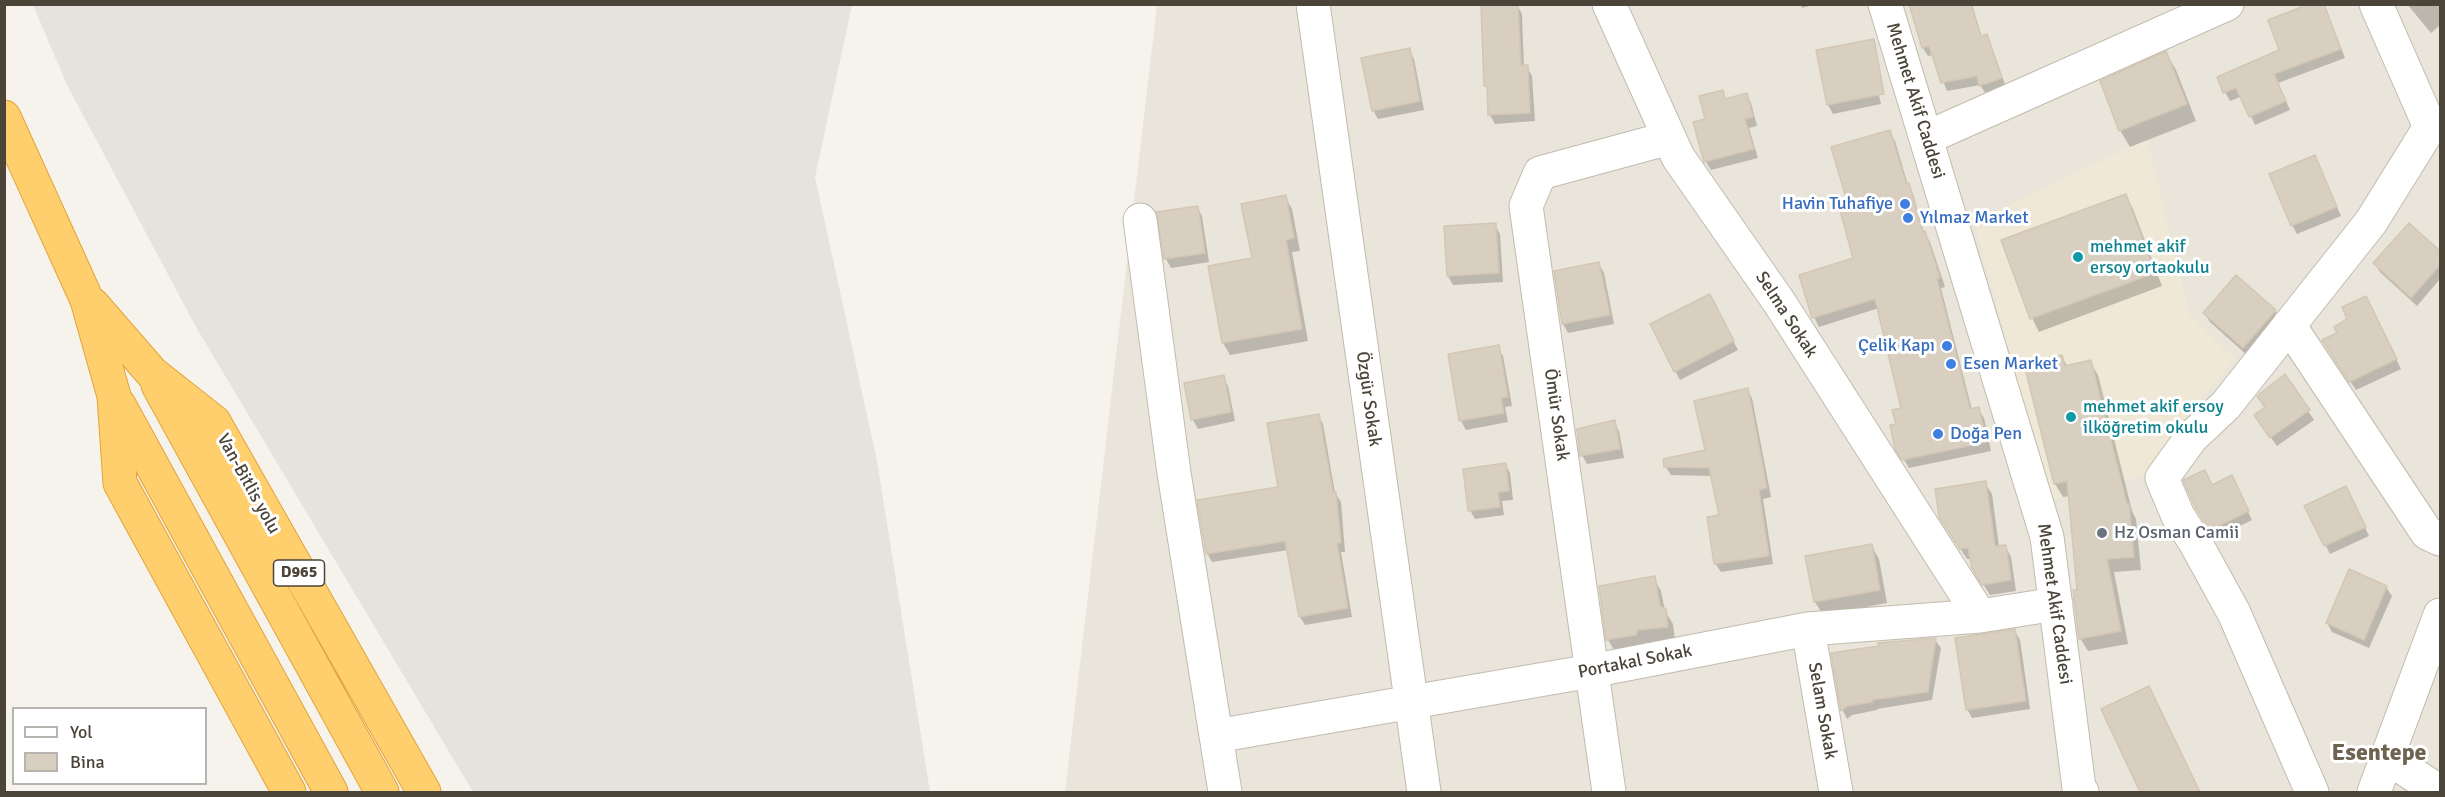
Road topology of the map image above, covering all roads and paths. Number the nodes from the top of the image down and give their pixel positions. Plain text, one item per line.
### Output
1 (1313, 4) edge
2 (1609, 4) edge
3 (1885, 4) edge
4 (2227, 4) edge
5 (2376, 4) edge
6 (4, 117) edge
7 (1670, 138) junction
8 (1926, 138) junction
9 (2435, 138) edge
10 (1140, 220) dead end
11 (87, 300) junction
12 (2289, 325) junction
13 (152, 373) junction
14 (114, 396) junction
15 (2440, 539) edge
16 (2056, 603) junction
17 (2440, 615) edge
18 (1980, 616) junction
19 (1808, 629) junction
20 (1592, 671) junction
21 (1411, 703) junction
22 (2071, 721) junction
23 (1216, 736) junction
24 (2388, 758) junction
25 (288, 792) edge
26 (330, 792) edge
27 (382, 792) edge
28 (424, 792) edge
29 (1225, 792) edge
30 (1424, 792) edge
31 (1609, 792) edge
32 (1836, 792) edge
33 (2059, 792) edge
34 (2082, 792) edge
35 (2312, 792) edge
36 (2374, 792) edge
37 (2440, 792) edge

1 - 21 street, Özgür Sokak
2 - 7 street, Selma Sokak
3 - 8 street, Mehmet Akif Caddesi
4 - 8 street
5 - 9 street
6 - 11 highway, Van-Bitlis yolu / D965
7 - 18 street, Selma Sokak
7 - 20 street, Ömür Sokak
8 - 16 street, Mehmet Akif Caddesi
9 - 12 street
10 - 23 street
11 - 13 highway, Van-Bitlis yolu / D965
11 - 14 highway, Van-Bitlis yolu / D965
12 - 15 street
12 - 35 street
13 - 27 highway
13 - 28 highway, Van-Bitlis yolu / D965
14 - 25 highway, Van-Bitlis yolu
14 - 26 highway
16 - 18 street, Portakal Sokak
16 - 22 street, Mehmet Akif Caddesi
17 - 24 street
18 - 19 street, Portakal Sokak
19 - 20 street, Portakal Sokak
19 - 32 street, Selam Sokak
20 - 21 street, Portakal Sokak
20 - 31 street, Ömür Sokak
21 - 23 street, Portakal Sokak
21 - 30 street, Özgür Sokak
22 - 33 street
22 - 34 street, Mehmet Akif Caddesi
23 - 29 street
24 - 36 street
24 - 37 street

